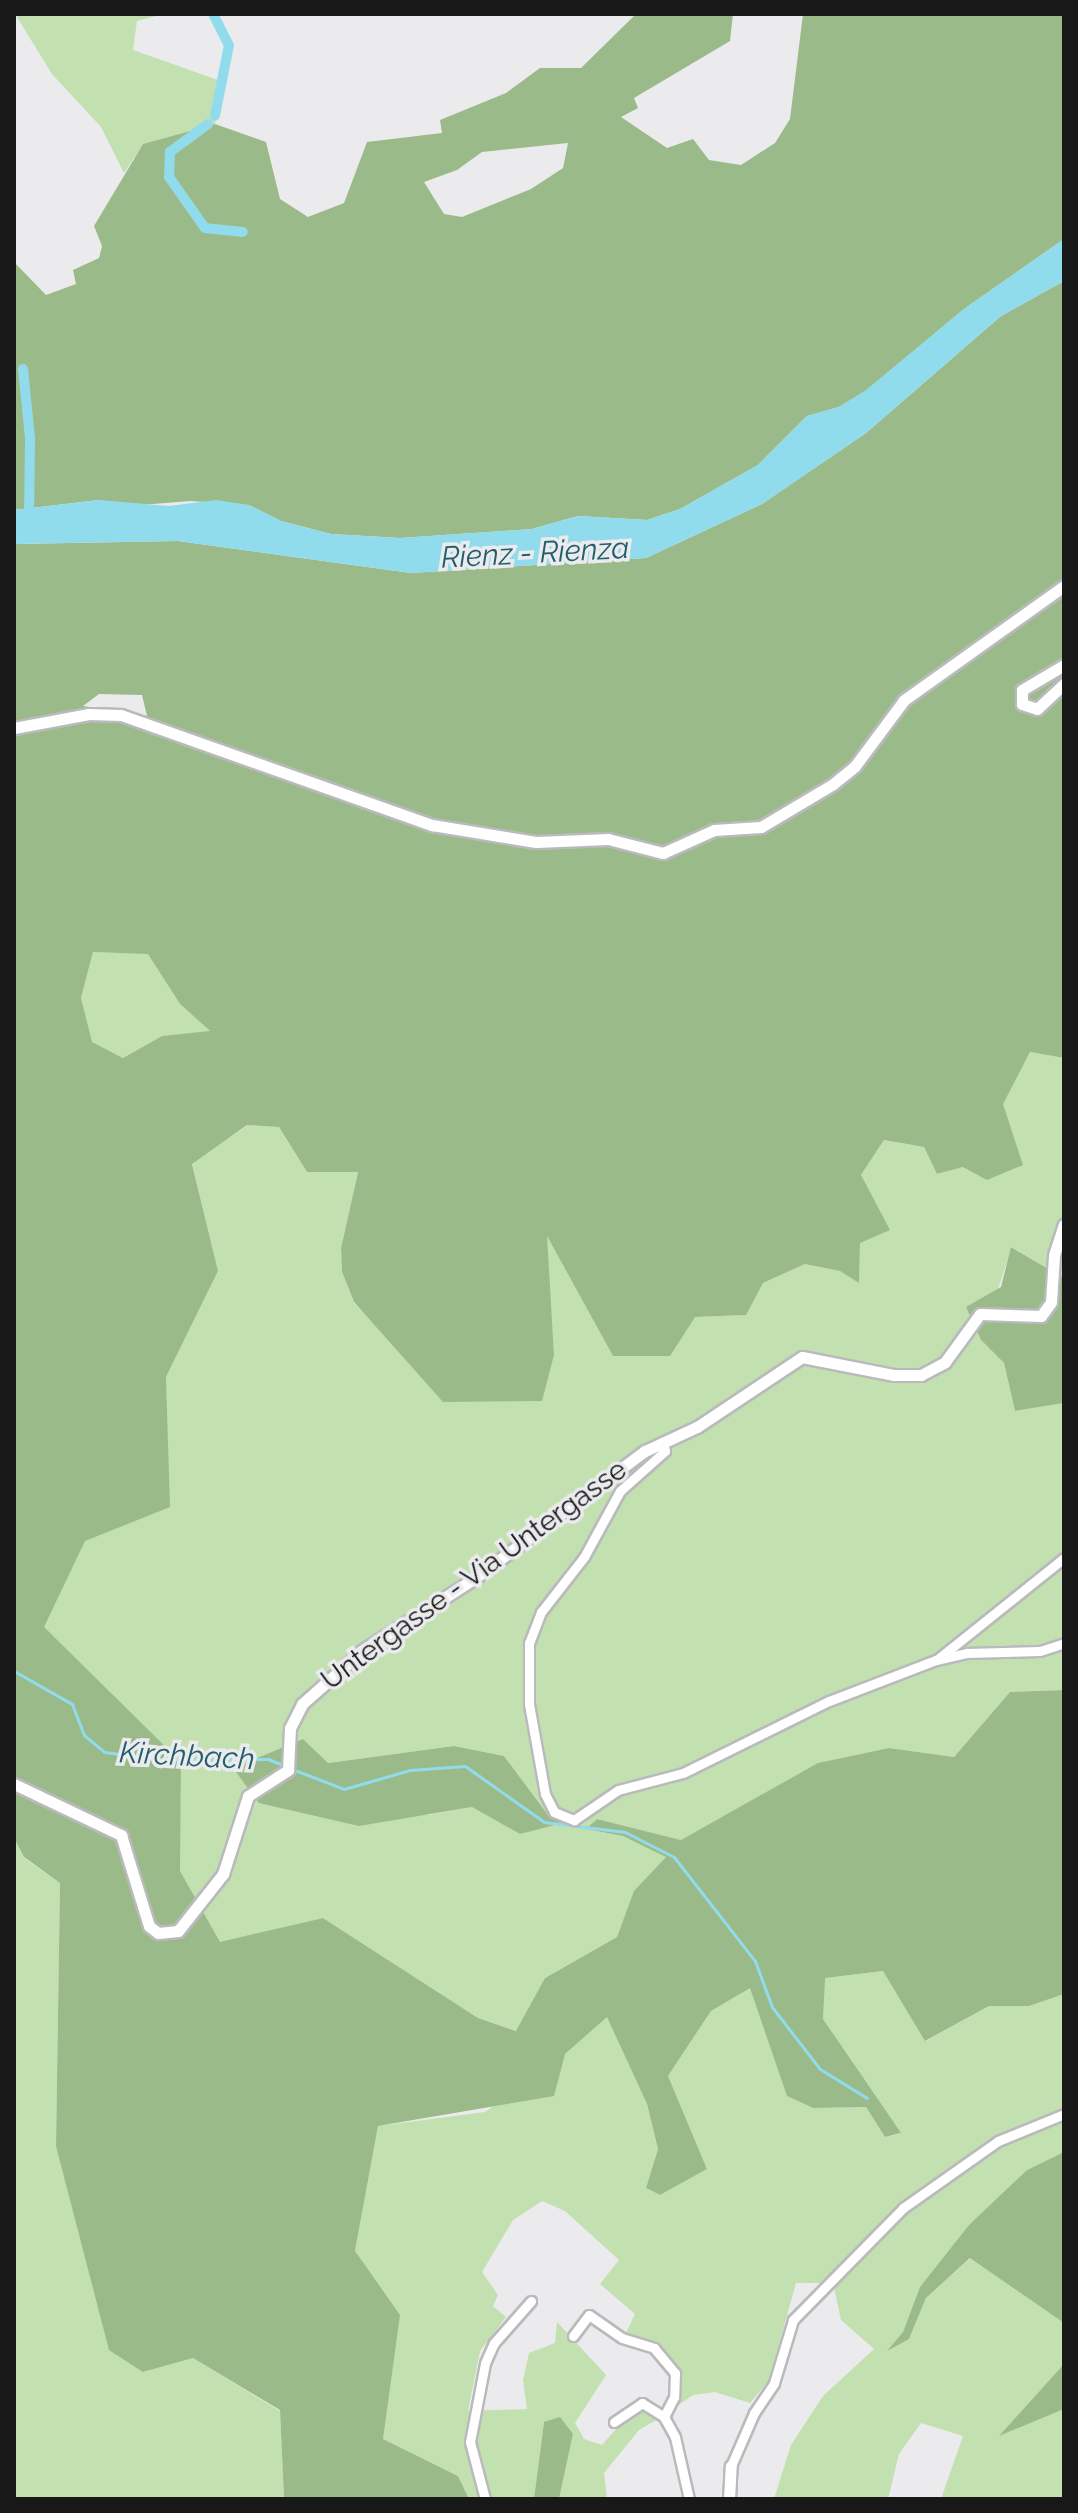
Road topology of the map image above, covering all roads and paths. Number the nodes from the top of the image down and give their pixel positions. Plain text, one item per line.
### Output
1 (1064, 586) edge
2 (1064, 665) edge
3 (1064, 684) edge
4 (14, 728) edge
5 (1064, 1225) edge
6 (663, 1442) junction
7 (1064, 1558) edge
8 (1064, 1643) edge
9 (936, 1660) junction
10 (14, 1784) edge
11 (1064, 2114) edge
12 (531, 2301) dead end
13 (573, 2336) dead end
14 (664, 2417) junction
15 (614, 2422) dead end
16 (731, 2466) joint
17 (485, 2499) edge
18 (689, 2499) edge
19 (729, 2499) edge

1 - 4 street
2 - 3 street
5 - 6 street, Untergasse - Via Untergasse
6 - 9 street, Untergasse - Via Untergasse
6 - 10 street, Untergasse - Via Untergasse
7 - 9 street, Untergasse - Via Untergasse
8 - 9 street, Untergasse - Via Untergasse
11 - 16 street
12 - 17 street
13 - 14 street
14 - 15 street
14 - 18 street
16 - 19 street

